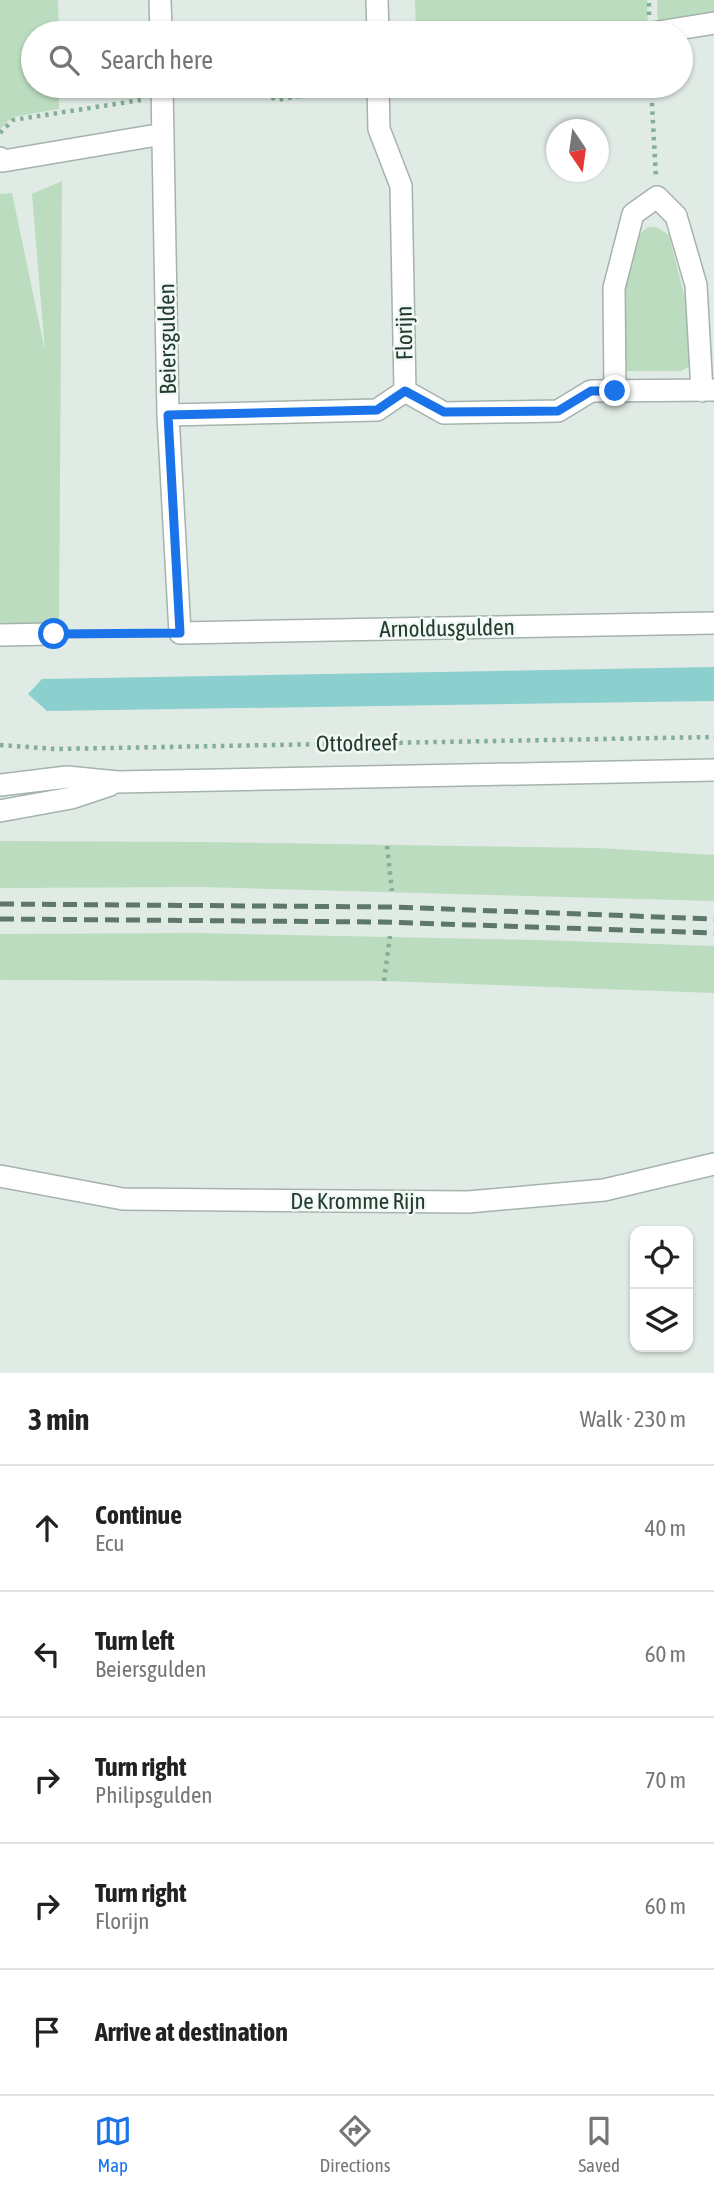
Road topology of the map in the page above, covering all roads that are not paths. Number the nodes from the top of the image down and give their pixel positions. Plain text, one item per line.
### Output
1 (160, 0) edge
2 (377, 0) edge
3 (161, 21) edge
4 (378, 21) edge
5 (714, 23) edge
6 (693, 26) edge
7 (162, 98) edge
8 (378, 98) edge
9 (163, 134) junction
10 (0, 158) edge
11 (405, 391) junction
12 (615, 391) junction
13 (708, 391) edge
14 (168, 415) junction
15 (714, 623) edge
16 (180, 633) joint
17 (54, 634) road end
18 (0, 635) edge
19 (714, 770) edge
20 (0, 774) edge
21 (118, 782) junction
22 (0, 786) edge
23 (0, 811) edge
24 (714, 1164) edge
25 (0, 1176) edge

1 - 3 street
2 - 4 street
5 - 6 street
7 - 9 street, Beiersgulden
8 - 11 street, Florijn
9 - 10 street
9 - 14 street, Beiersgulden
11 - 12 street, Florijn
11 - 14 street
12 - 13 street, Florijn
12 - 13 street
14 - 16 street, Beiersgulden
15 - 16 street, Arnoldusgulden
17 - 18 street
19 - 21 street, Ottodreef
20 - 22 street
21 - 22 street, Ottodreef
21 - 23 street, Ottodreef
24 - 25 street, De Kromme Rijn

